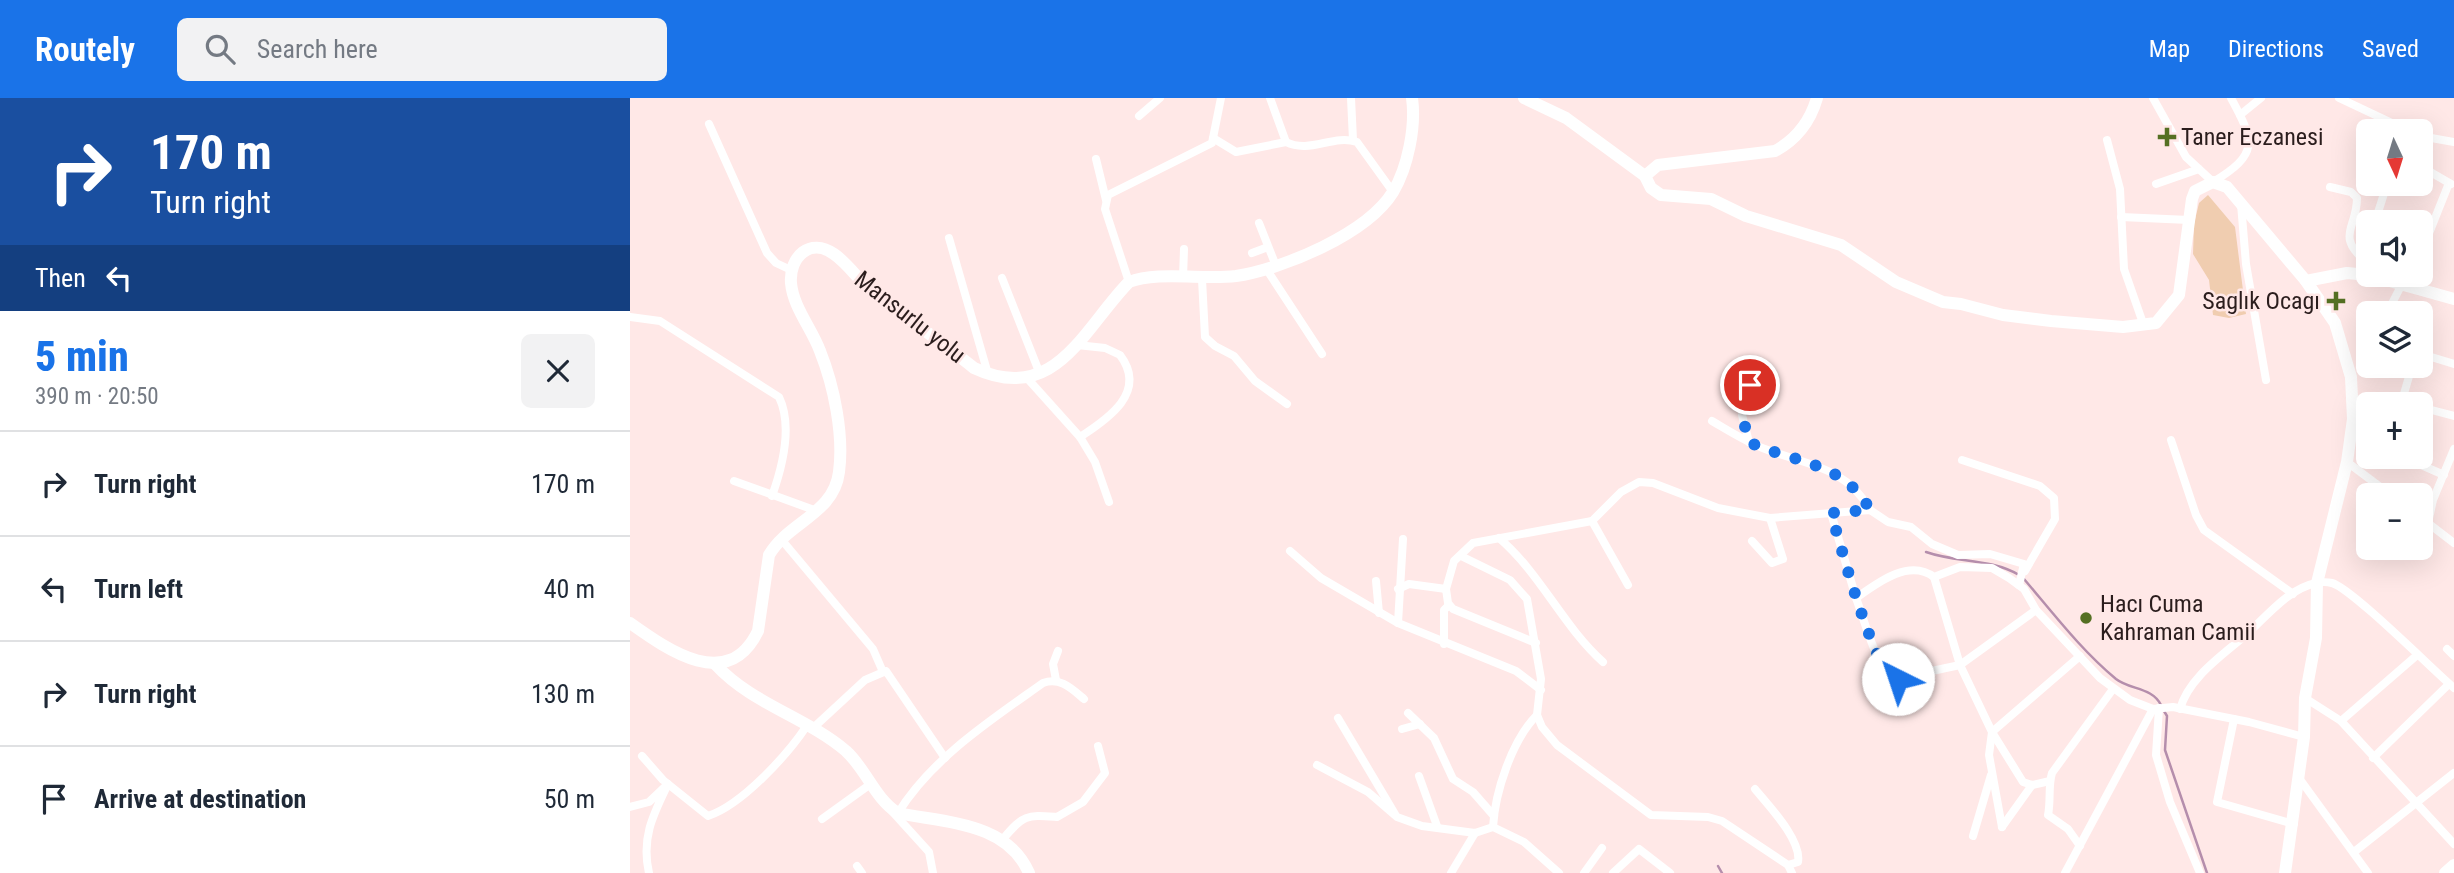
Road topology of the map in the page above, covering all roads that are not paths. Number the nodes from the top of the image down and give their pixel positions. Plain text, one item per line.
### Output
1 (1160, 98) edge
2 (1221, 98) edge
3 (1270, 98) edge
4 (1351, 98) edge
5 (1412, 98) edge
6 (1524, 98) edge
7 (1817, 98) edge
8 (2153, 98) edge
9 (2231, 98) edge
10 (2261, 98) edge
11 (2339, 98) edge
12 (2240, 115) junction
13 (1139, 116) dead end
14 (2384, 119) edge
15 (709, 124) dead end
16 (1213, 138) junction
17 (2433, 138) edge
18 (1353, 140) junction
19 (2107, 140) dead end
20 (1286, 142) junction
21 (2454, 142) edge
22 (1096, 159) dead end
23 (2199, 169) junction
24 (2433, 173) edge
25 (1645, 176) junction
26 (2213, 182) junction
27 (2156, 184) dead end
28 (2452, 184) edge
29 (2330, 187) dead end
30 (1393, 192) junction
31 (1106, 200) junction
32 (2241, 204) junction
33 (2121, 217) junction
34 (2189, 220) junction
35 (1259, 223) dead end
36 (2433, 227) edge
37 (949, 238) dead end
38 (1268, 247) junction
39 (1184, 249) dead end
40 (1252, 253) dead end
41 (2356, 253) edge
42 (1271, 268) junction
43 (791, 270) junction
44 (2356, 275) edge
45 (1002, 278) dead end
46 (1183, 278) junction
47 (1202, 279) junction
48 (2306, 281) junction
49 (1129, 282) junction
50 (2419, 287) edge
51 (2454, 299) edge
52 (630, 317) edge
53 (2144, 326) junction
54 (1077, 345) junction
55 (1322, 354) dead end
56 (2433, 358) edge
57 (2454, 364) edge
58 (988, 374) junction
59 (1034, 376) junction
60 (2266, 380) dead end
61 (1750, 385) dead end
62 (1287, 404) dead end
63 (2433, 410) edge
64 (2454, 416) edge
65 (1712, 421) dead end
66 (1080, 437) junction
67 (2171, 440) dead end
68 (1749, 442) junction
69 (2454, 449) edge
70 (1962, 460) dead end
71 (2347, 462) junction
72 (2433, 468) edge
73 (2445, 473) junction
74 (2454, 476) edge
75 (734, 481) dead end
76 (2375, 483) edge
77 (772, 496) junction
78 (1109, 502) dead end
79 (2433, 508) edge
80 (1870, 510) junction
81 (817, 512) junction
82 (1831, 513) junction
83 (1770, 518) junction
84 (1592, 521) junction
85 (2433, 527) edge
86 (1499, 538) junction
87 (781, 539) junction
88 (1403, 539) dead end
89 (1752, 541) dead end
90 (2454, 543) edge
91 (1290, 551) dead end
92 (1461, 556) junction
93 (1934, 577) junction
94 (1376, 580) dead end
95 (2020, 581) junction
96 (2317, 583) junction
97 (1628, 585) dead end
98 (1398, 589) junction
99 (1446, 589) junction
100 (2293, 594) junction
101 (1856, 598) junction
102 (1449, 605) junction
103 (2036, 610) junction
104 (1379, 613) junction
105 (630, 623) edge
106 (1398, 623) junction
107 (1536, 643) junction
108 (1444, 644) junction
109 (2447, 649) dead end
110 (1058, 651) dead end
111 (2080, 656) junction
112 (2416, 656) junction
113 (2454, 656) edge
114 (1603, 662) dead end
115 (716, 664) junction
116 (1960, 665) junction
117 (883, 672) junction
118 (1056, 680) junction
119 (2452, 686) edge
120 (2113, 689) junction
121 (1541, 690) junction
122 (2305, 698) junction
123 (1084, 699) dead end
124 (2160, 708) junction
125 (2180, 709) junction
126 (1408, 713) dead end
127 (1537, 715) junction
128 (1338, 718) dead end
129 (2234, 719) junction
130 (2341, 721) junction
131 (1420, 724) junction
132 (809, 728) junction
133 (1402, 729) dead end
134 (1992, 732) junction
135 (2304, 737) junction
136 (1098, 746) dead end
137 (642, 757) dead end
138 (945, 758) junction
139 (2373, 758) junction
140 (1317, 765) dead end
141 (1992, 772) junction
142 (2454, 773) edge
143 (1419, 776) dead end
144 (2300, 778) junction
145 (2050, 781) junction
146 (872, 783) junction
147 (668, 784) junction
148 (2032, 785) junction
149 (1755, 789) dead end
150 (2417, 804) junction
151 (630, 807) edge
152 (893, 810) junction
153 (1494, 816) junction
154 (1396, 817) junction
155 (822, 820) dead end
156 (2294, 824) junction
157 (1437, 826) junction
158 (1493, 827) junction
159 (1475, 833) junction
160 (1973, 836) dead end
161 (1003, 839) junction
162 (2454, 844) edge
163 (2080, 846) junction
164 (1602, 848) dead end
165 (2354, 852) junction
166 (2454, 865) edge
167 (1790, 869) edge
168 (649, 873) edge
169 (933, 873) edge
170 (1029, 873) edge
171 (1451, 873) edge
172 (1559, 873) edge
173 (1584, 873) edge
174 (1614, 873) edge
175 (1670, 873) edge
176 (2065, 873) edge
177 (2200, 873) edge
178 (2285, 873) edge
179 (2368, 873) edge
180 (2445, 873) edge

1 - 13 street
2 - 16 street
3 - 20 street
4 - 18 street
5 - 30 street
6 - 25 street
7 - 25 street
8 - 23 street
9 - 12 street
10 - 12 street
11 - 14 street
12 - 26 street
15 - 43 street
16 - 20 street
16 - 31 street
17 - 21 street
18 - 20 street
18 - 30 street
19 - 33 street
22 - 31 street
23 - 26 street
23 - 27 street
24 - 28 street
25 - 53 street
26 - 32 street
26 - 34 street
28 - 36 street
29 - 41 street
30 - 42 street
31 - 49 street
32 - 48 street
32 - 60 street
33 - 34 street
33 - 53 street
34 - 53 street
35 - 38 street
37 - 58 street
38 - 40 street
38 - 42 street
39 - 46 street
42 - 47 street
42 - 55 street
43 - 58 street, Mansurlu yolu
43 - 81 street
44 - 48 street
45 - 59 street
46 - 47 street
46 - 49 street
47 - 62 street
48 - 71 street
49 - 54 street
50 - 51 street
52 - 77 street
54 - 59 street
54 - 66 street
56 - 57 street
58 - 59 street, Mansurlu yolu
59 - 66 street
61 - 68 street
63 - 64 street
65 - 68 street
66 - 78 street
67 - 100 street
68 - 80 street
69 - 73 street
70 - 95 street
71 - 76 street
71 - 96 street
72 - 73 street
73 - 74 street
73 - 79 street
75 - 77 street
77 - 81 street
80 - 82 street
80 - 95 street
81 - 87 street
82 - 83 street
82 - 101 street
83 - 84 street
83 - 89 street
84 - 86 street
84 - 97 street
85 - 90 street
86 - 92 street
86 - 114 street
87 - 115 street
87 - 117 street
88 - 98 street
91 - 104 street
92 - 99 street
92 - 107 street
93 - 95 street
93 - 101 street
93 - 116 street
94 - 104 street
95 - 103 street
96 - 100 street
96 - 112 street
96 - 122 street
98 - 99 street
98 - 106 street
99 - 102 street
100 - 125 street
101 - 116 street
102 - 107 street
102 - 108 street
103 - 111 street
103 - 116 street
104 - 106 street
105 - 115 street
106 - 108 street
107 - 121 street
108 - 121 street
109 - 113 street
110 - 118 street
111 - 120 street
111 - 134 street
112 - 119 street
112 - 130 street
115 - 132 street
116 - 134 street
117 - 132 street
117 - 138 street
118 - 123 street
118 - 138 street
119 - 139 street
120 - 124 street
120 - 145 street
121 - 127 street
122 - 130 street
122 - 135 street
124 - 125 street
124 - 163 street
124 - 177 street
125 - 129 street
126 - 131 street
127 - 153 street
127 - 167 street
128 - 154 street
129 - 135 street
129 - 156 street
130 - 139 street
131 - 133 street
131 - 153 street
132 - 146 street
132 - 147 street
134 - 141 street
134 - 148 street
135 - 144 street
136 - 161 street
137 - 147 street
138 - 152 street
139 - 150 street
140 - 154 street
141 - 148 street
141 - 160 street
142 - 150 street
143 - 157 street
144 - 156 street
144 - 165 street
145 - 148 street
145 - 163 street
146 - 152 street
146 - 155 street
147 - 151 street
147 - 168 street
149 - 167 street
150 - 162 street
150 - 165 street
152 - 161 street
152 - 169 street
153 - 158 street
154 - 157 street
156 - 178 street
157 - 159 street
158 - 159 street
158 - 172 street
159 - 171 street
161 - 170 street
163 - 176 street
164 - 173 street
165 - 179 street
166 - 180 street
174 - 175 street

